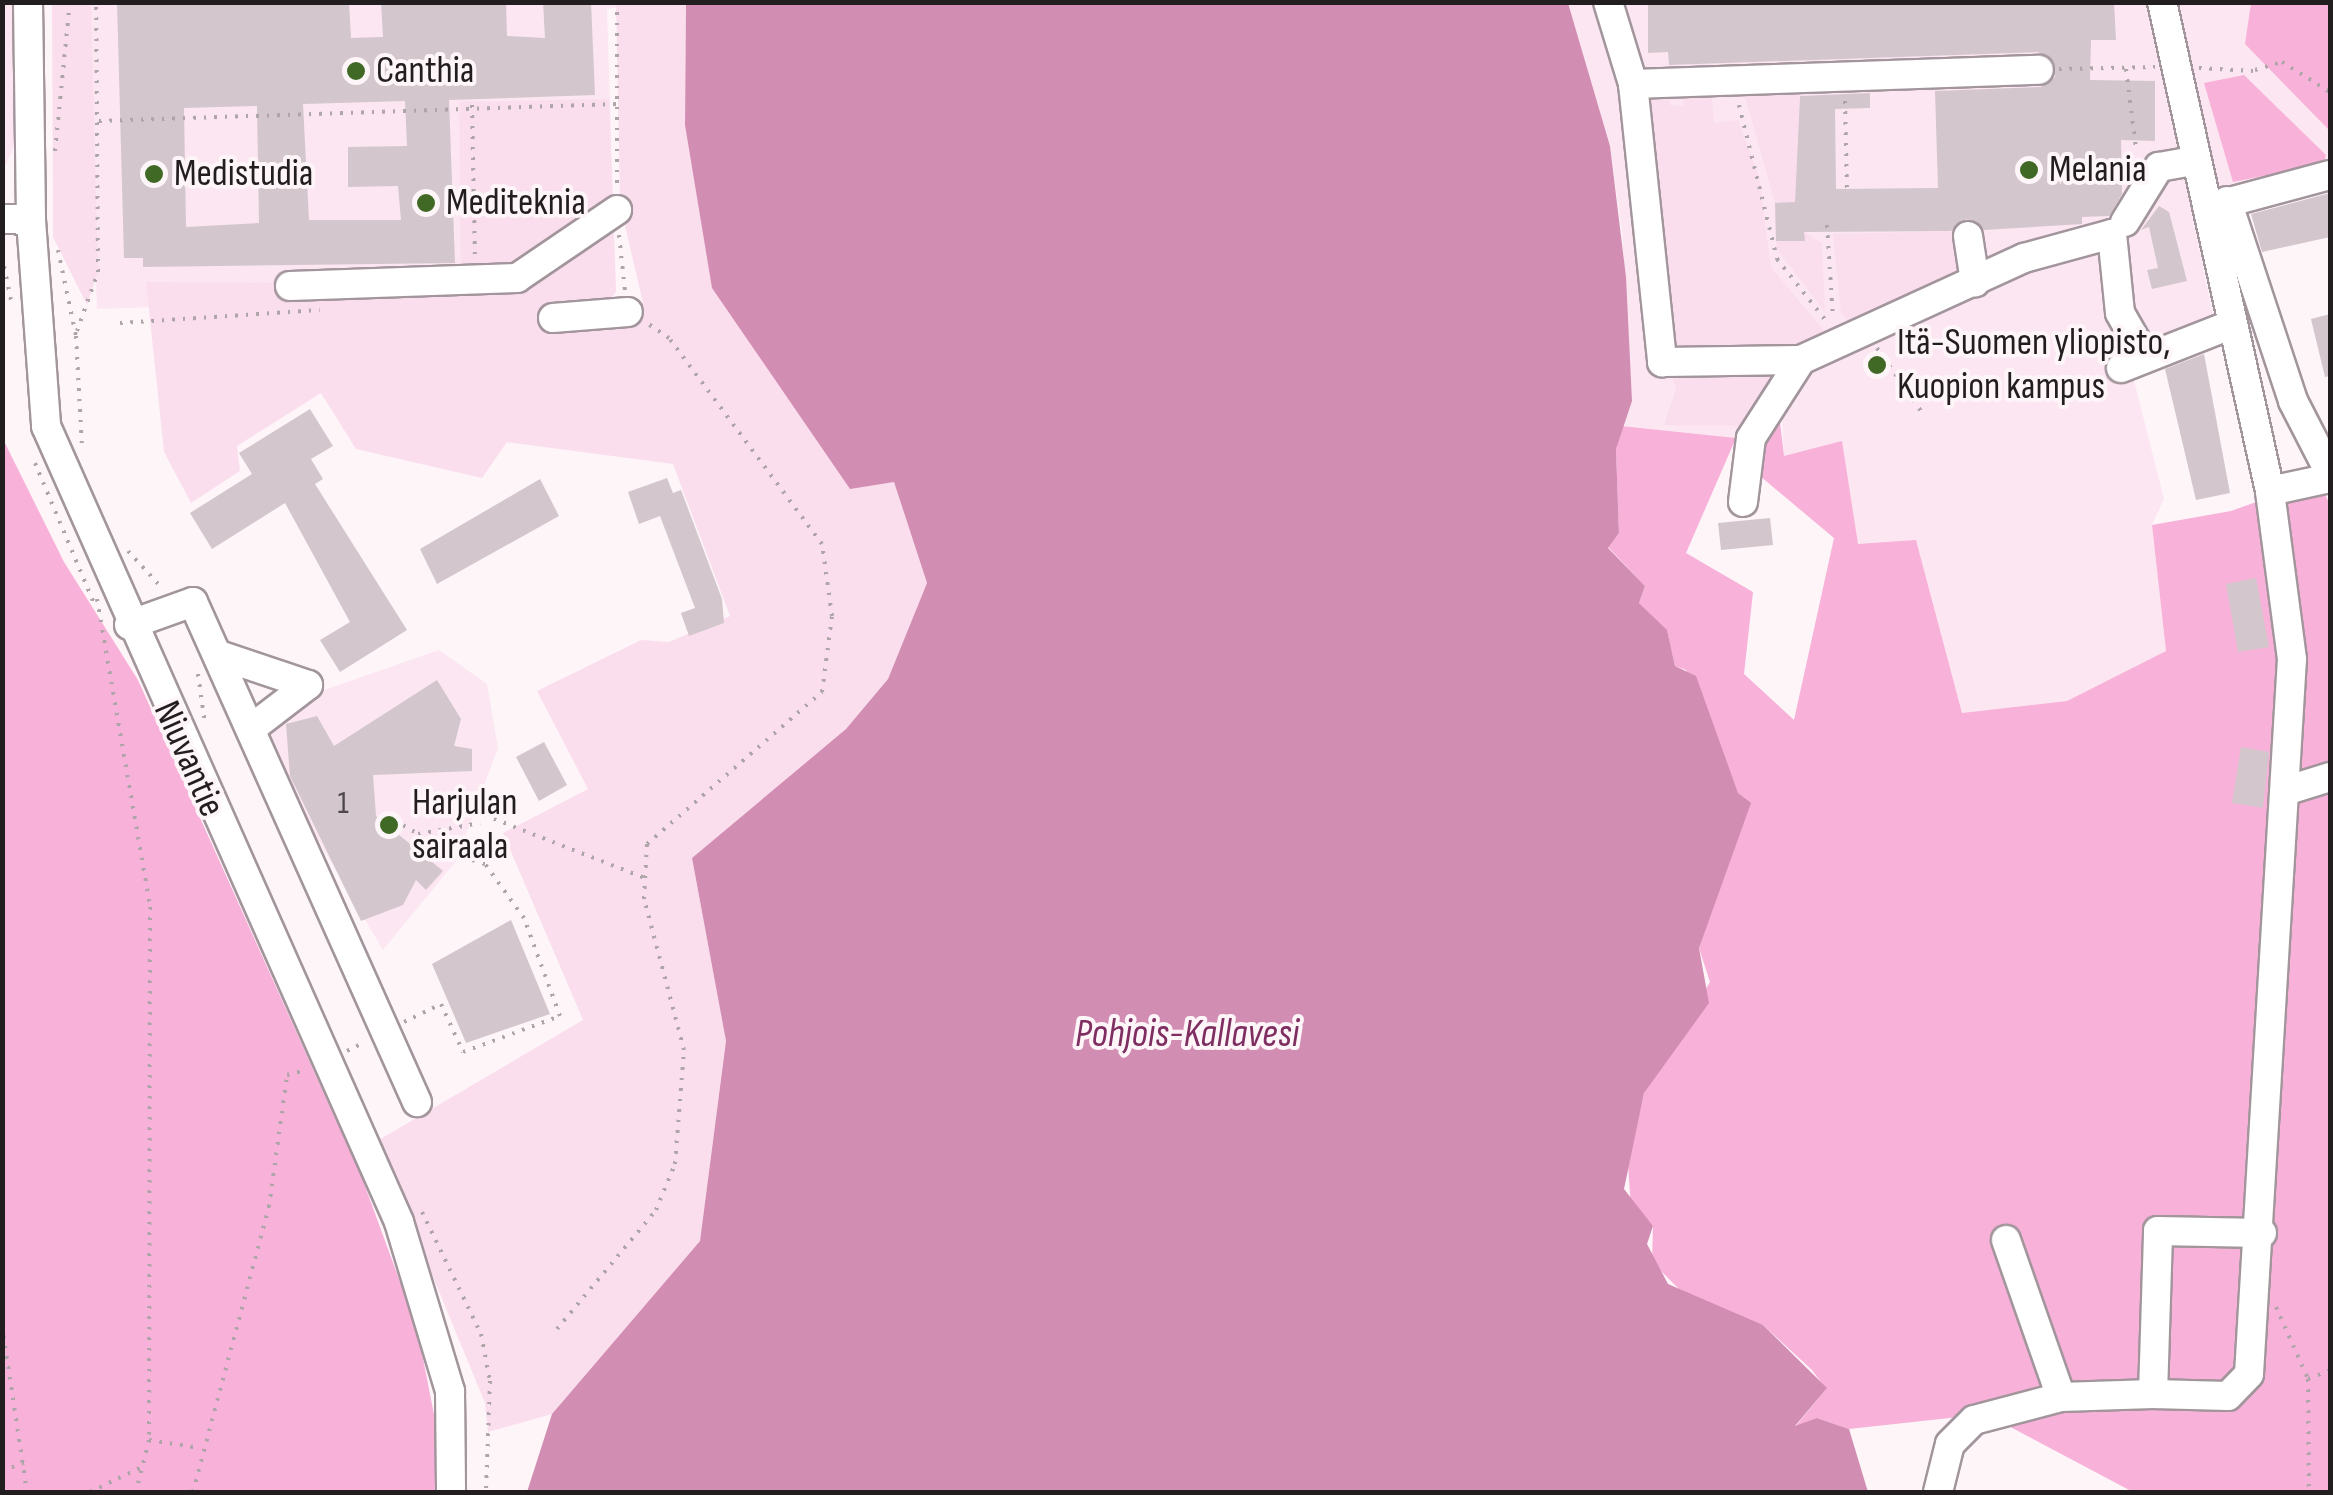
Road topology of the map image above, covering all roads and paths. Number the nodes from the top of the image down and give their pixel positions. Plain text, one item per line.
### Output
1 (28, 2) edge
2 (96, 2) edge
3 (616, 2) edge
4 (1608, 2) edge
5 (2162, 2) edge
6 (2172, 66) junction
7 (2126, 68) junction
8 (2088, 69) dead end
9 (2039, 70) dead end
10 (1845, 77) junction
11 (1740, 81) junction
12 (1633, 84) junction
13 (2330, 92) edge
14 (472, 104) junction
15 (618, 104) junction
16 (98, 121) junction
17 (2136, 148) dead end
18 (2194, 161) junction
19 (2330, 175) edge
20 (1846, 188) dead end
21 (2216, 205) junction
22 (616, 210) junction
23 (16, 220) edge
24 (2125, 222) dead end
25 (1827, 225) dead end
26 (1968, 236) dead end
27 (476, 277) junction
28 (1975, 282) junction
29 (290, 286) dead end
30 (628, 312) junction
31 (552, 318) dead end
32 (2230, 324) junction
33 (1866, 335) junction
34 (76, 336) dead end
35 (1801, 360) junction
36 (1923, 414) dead end
37 (2330, 475) edge
38 (2270, 491) junction
39 (1743, 502) dead end
40 (146, 577) dead end
41 (114, 592) junction
42 (129, 626) junction
43 (219, 655) junction
44 (252, 728) junction
45 (2330, 778) edge
46 (2286, 791) junction
47 (484, 815) dead end
48 (480, 823) dead end
49 (388, 826) dead end
50 (466, 858) dead end
51 (645, 878) junction
52 (383, 1032) junction
53 (336, 1058) junction
54 (417, 1102) dead end
55 (2262, 1234) junction
56 (2006, 1240) dead end
57 (2260, 1270) junction
58 (2, 1325) edge
59 (557, 1329) dead end
60 (2330, 1370) edge
61 (2, 1373) edge
62 (2308, 1379) junction
63 (12, 1380) junction
64 (2153, 1394) junction
65 (2062, 1397) junction
66 (148, 1440) junction
67 (199, 1448) junction
68 (26, 1462) junction
69 (142, 1467) junction
70 (2, 1471) edge
71 (27, 1492) edge
72 (90, 1492) edge
73 (136, 1492) edge
74 (193, 1492) edge
75 (451, 1492) edge
76 (1938, 1492) edge
77 (2309, 1492) edge

1 - 23 street, Niuvantie
2 - 16 path
3 - 15 path
4 - 12 street
5 - 6 street
6 - 7 path
6 - 13 path
6 - 18 street
7 - 8 path
7 - 17 path
9 - 10 street
10 - 11 street
10 - 20 path
11 - 12 street
11 - 25 path
12 - 35 street
14 - 15 path
14 - 16 path
14 - 27 path
15 - 22 path
16 - 34 path
18 - 21 street
18 - 24 street
19 - 21 street
21 - 32 street
21 - 37 street
22 - 27 street
22 - 30 path
23 - 41 street, Niuvantie
26 - 28 street
27 - 29 street
28 - 32 street
28 - 33 street
30 - 31 street
30 - 51 path
32 - 38 street
33 - 35 street
33 - 36 path
35 - 39 street
37 - 38 street
38 - 46 street
40 - 41 path
41 - 42 street, Niuvantie
41 - 66 path
42 - 43 street
42 - 53 street, Niuvantie
43 - 44 street
43 - 44 street
44 - 52 street
45 - 46 street
46 - 55 street
47 - 51 path
48 - 49 path
50 - 52 path
51 - 59 path
52 - 53 path
52 - 54 street
53 - 67 path
53 - 75 street, Niuvantie
55 - 57 street
55 - 64 street
56 - 65 street
57 - 62 path
57 - 64 street
58 - 63 path
60 - 62 path
61 - 63 path
62 - 77 path
63 - 68 path
64 - 65 street
65 - 76 street
66 - 67 path
66 - 69 path
67 - 74 path
68 - 70 path
68 - 71 path
69 - 72 path
69 - 73 path

